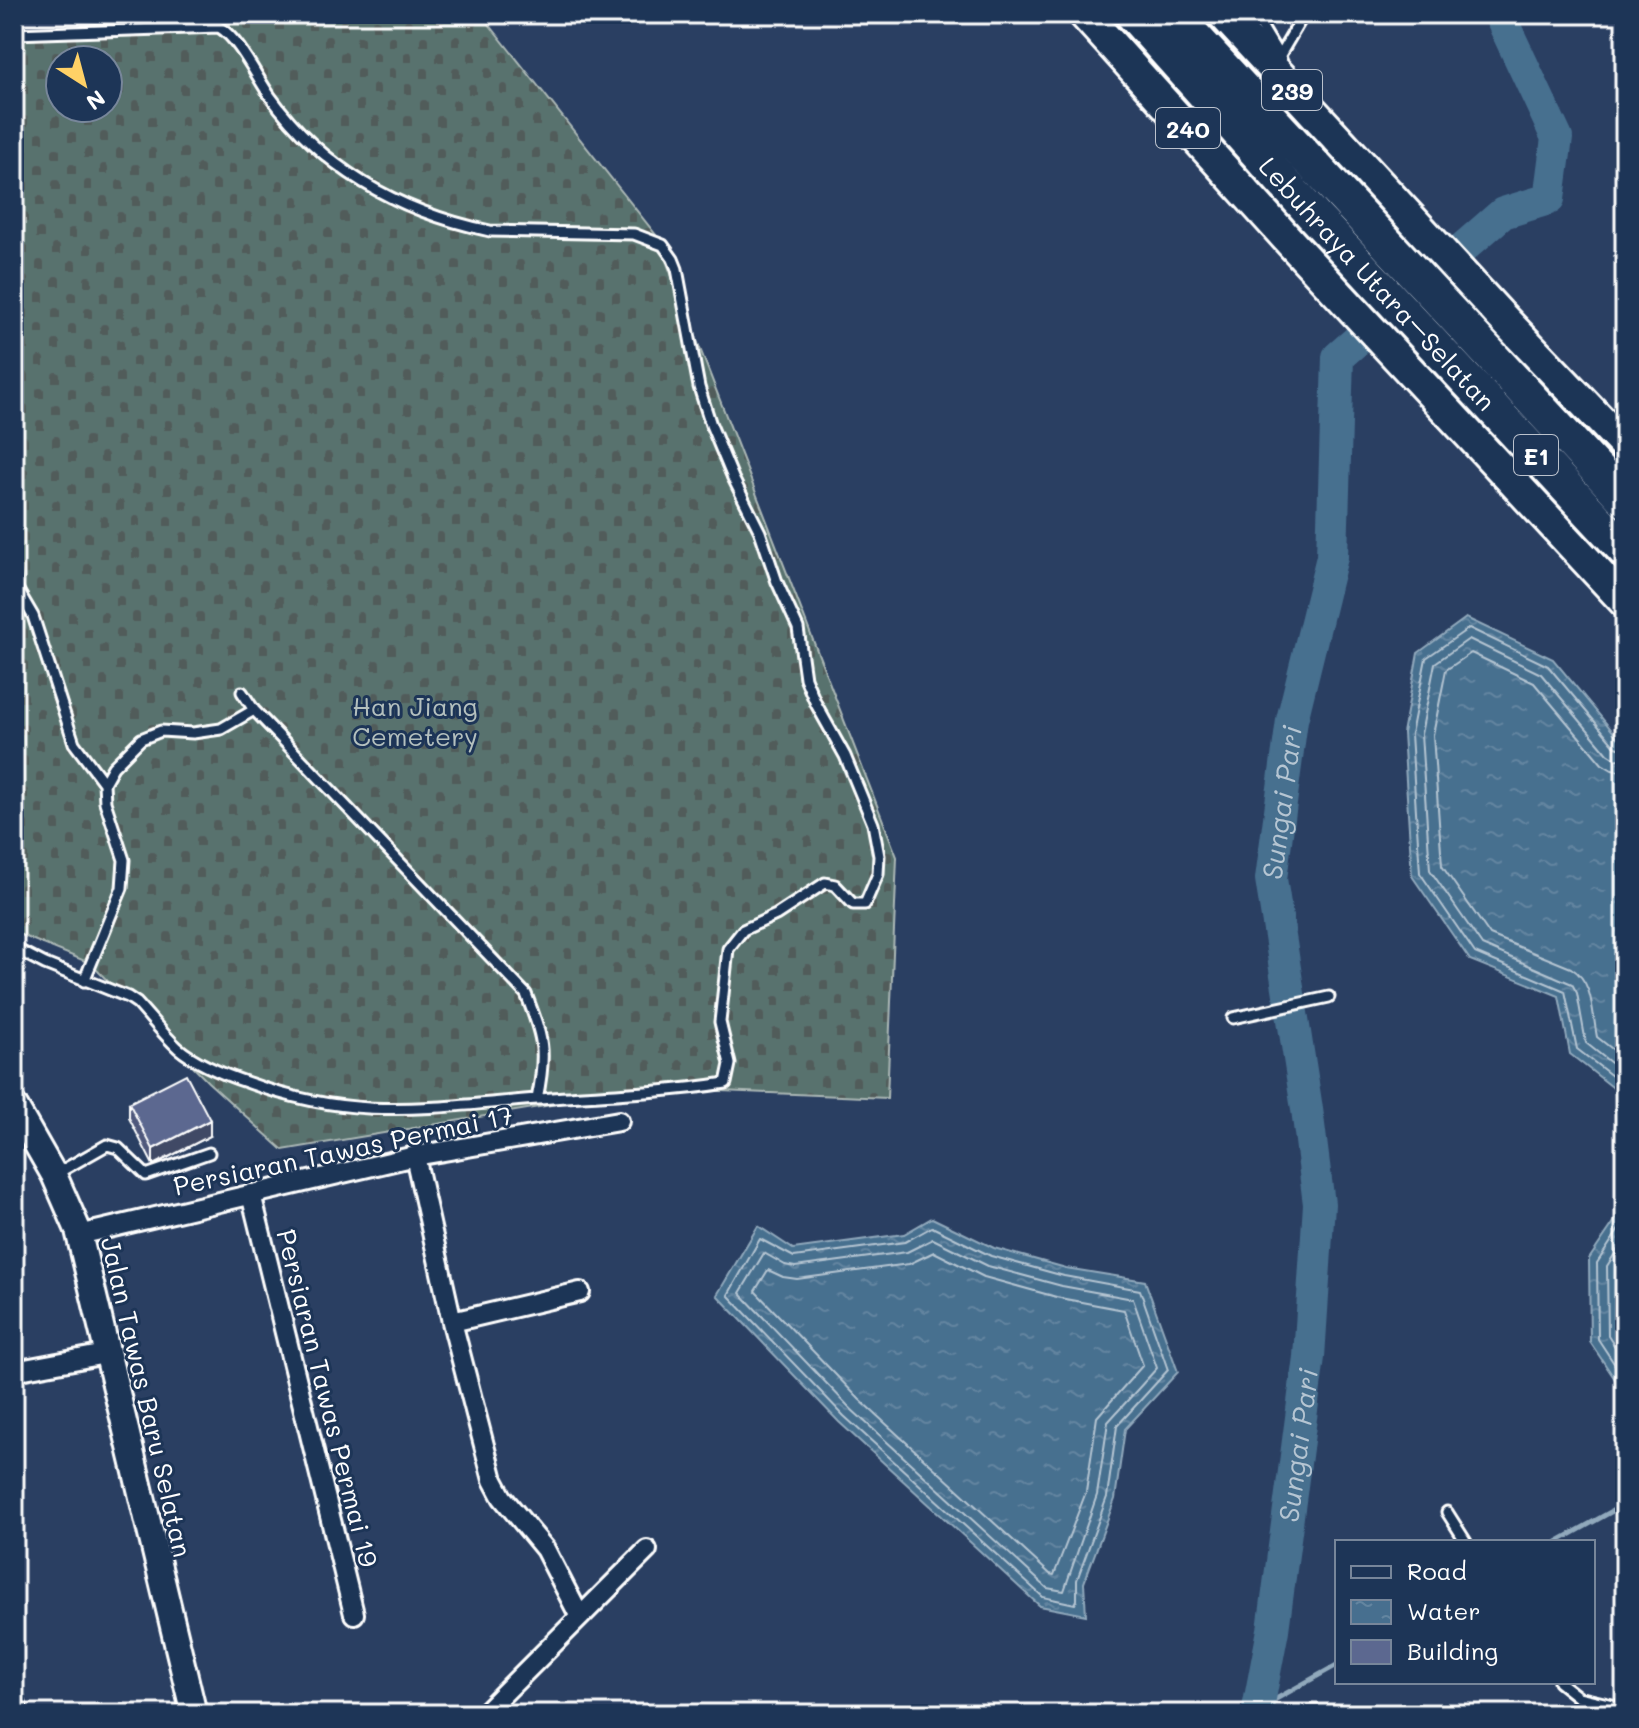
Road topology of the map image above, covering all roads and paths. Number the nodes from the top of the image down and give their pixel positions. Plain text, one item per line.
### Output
1 (1084, 14) edge
2 (1133, 14) edge
3 (1173, 14) edge
4 (1223, 14) edge
5 (1254, 14) edge
6 (1300, 14) edge
7 (14, 34) edge
8 (1280, 55) junction
9 (1292, 89) junction
10 (1625, 446) edge
11 (1625, 500) edge
12 (1625, 550) edge
13 (14, 572) edge
14 (1625, 602) edge
15 (242, 692) dead end
16 (254, 710) junction
17 (104, 783) junction
18 (14, 948) edge
19 (84, 981) junction
20 (1329, 997) dead end
21 (1233, 1018) dead end
22 (537, 1099) junction
23 (14, 1105) edge
24 (619, 1121) dead end
25 (209, 1153) dead end
26 (415, 1156) junction
27 (54, 1175) junction
28 (251, 1194) junction
29 (79, 1235) junction
30 (580, 1292) dead end
31 (452, 1322) junction
32 (106, 1354) junction
33 (14, 1371) edge
34 (1447, 1512) dead end
35 (1465, 1540) edge
36 (647, 1550) dead end
37 (354, 1614) dead end
38 (580, 1617) junction
39 (1562, 1684) edge
40 (14, 1699) edge
41 (1625, 1708) edge
42 (493, 1711) edge
43 (18, 1714) edge
44 (194, 1714) edge

1 - 14 main road, 240
2 - 12 highway, Lebuhraya Utara–Selatan / E1
3 - 11 highway, Lebuhraya Utara–Selatan / E1
4 - 9 main road, 239
5 - 8 lane
6 - 8 lane
7 - 22 lane
8 - 9 lane
9 - 10 main road, 239
13 - 17 lane
15 - 16 lane
16 - 17 lane
16 - 22 lane
17 - 19 lane
18 - 19 lane
19 - 22 lane
20 - 21 lane
23 - 27 street, Jalan Tawas Baru Selatan
24 - 26 street, Persiaran Tawas Permai 17
25 - 27 lane
26 - 28 street, Persiaran Tawas Permai 17
26 - 31 street
27 - 29 street, Jalan Tawas Baru Selatan
28 - 29 street, Persiaran Tawas Permai 17
28 - 37 street, Persiaran Tawas Permai 19
29 - 32 street, Jalan Tawas Baru Selatan
30 - 31 street
31 - 38 street
32 - 33 street
32 - 44 street, Jalan Tawas Baru Selatan
34 - 35 lane
36 - 38 street
38 - 42 street
39 - 41 lane
40 - 43 street

